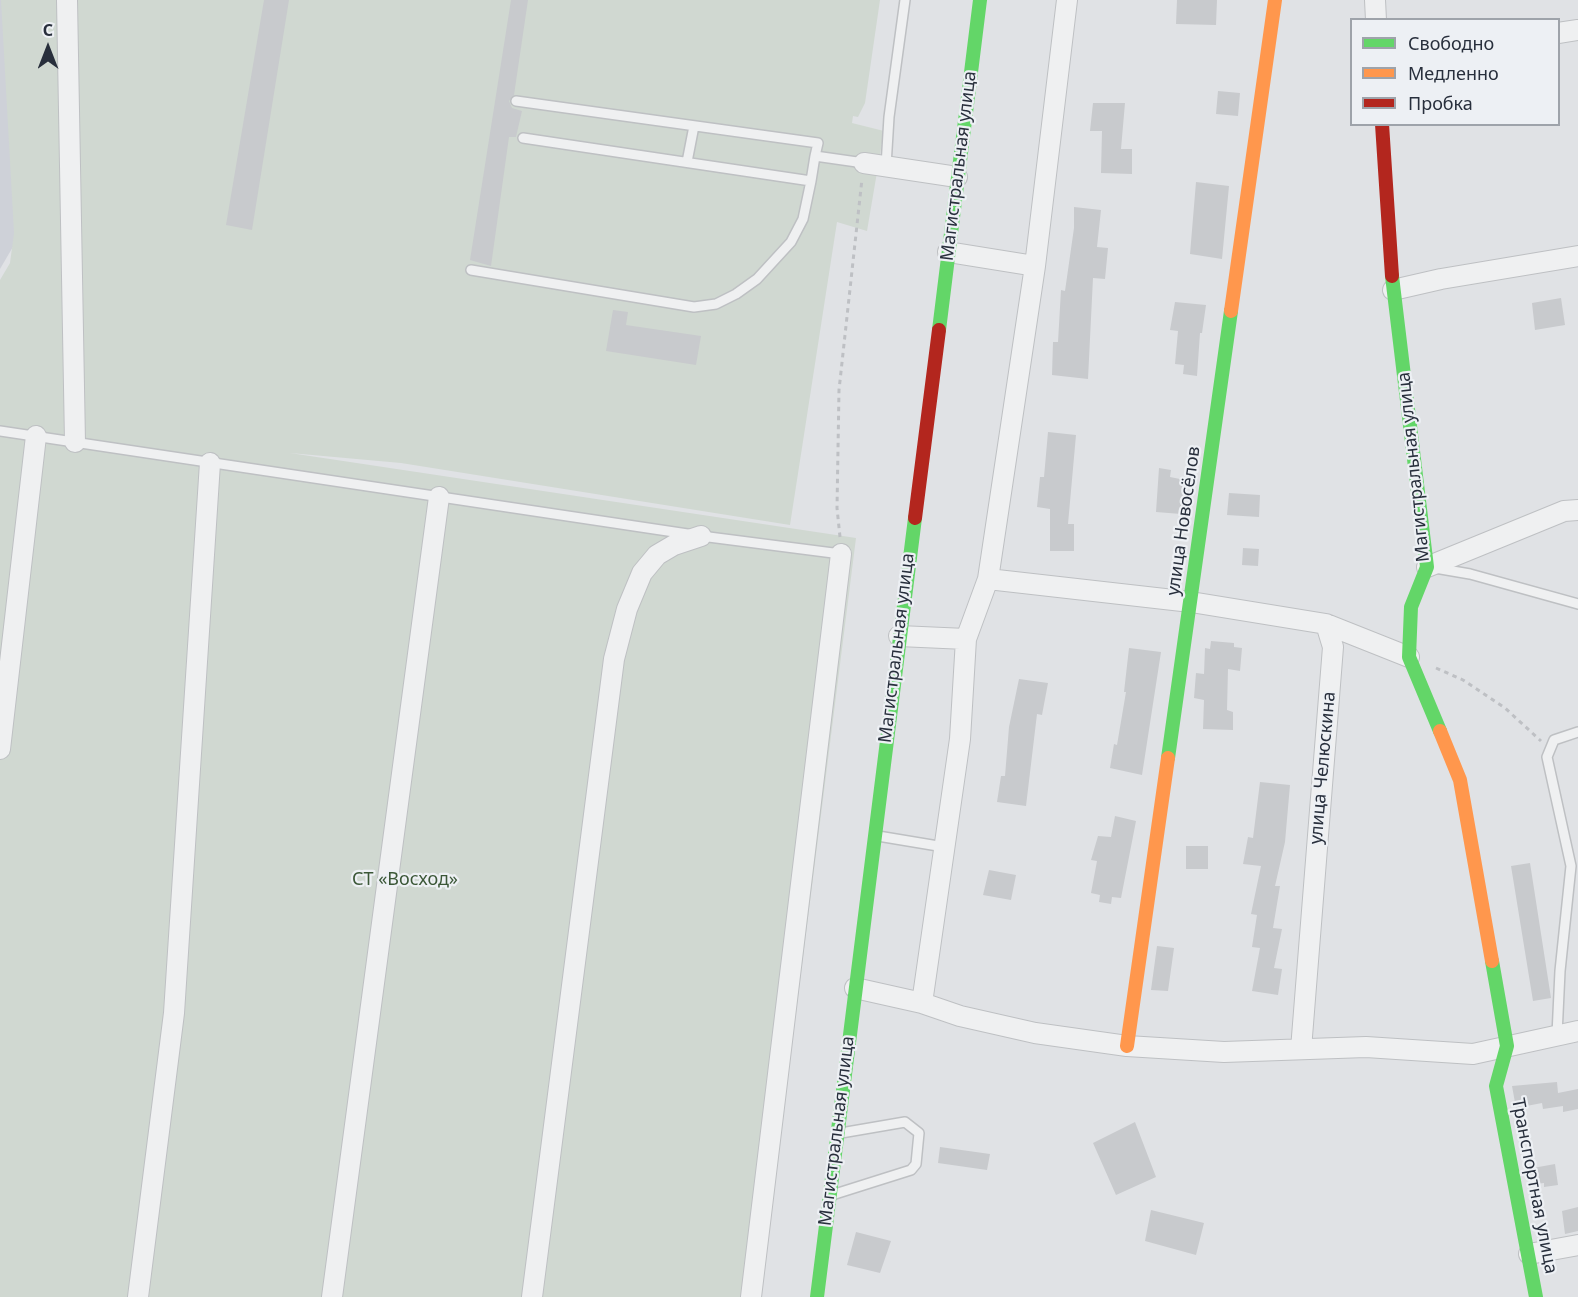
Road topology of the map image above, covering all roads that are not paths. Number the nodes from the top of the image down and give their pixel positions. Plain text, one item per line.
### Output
1 (67, 0) edge
2 (905, 0) edge
3 (980, 0) edge
4 (1067, 0) edge
5 (1275, 0) edge
6 (1375, 0) edge
7 (1376, 18) edge
8 (1578, 30) edge
9 (1560, 33) edge
10 (516, 101) dead end
11 (694, 126) junction
12 (1382, 126) edge
13 (523, 138) dead end
14 (815, 156) junction
15 (687, 162) junction
16 (864, 163) joint
17 (886, 166) junction
18 (957, 177) junction
19 (811, 181) junction
20 (948, 252) junction
21 (1578, 256) edge
22 (1035, 266) junction
23 (471, 270) dead end
24 (1393, 290) junction
25 (0, 431) edge
26 (36, 436) junction
27 (75, 442) junction
28 (210, 463) junction
29 (439, 497) junction
30 (1578, 510) edge
31 (701, 536) junction
32 (841, 554) joint
33 (1427, 567) junction
34 (988, 579) junction
35 (1191, 602) junction
36 (1578, 604) edge
37 (1326, 624) junction
38 (899, 636) junction
39 (966, 639) junction
40 (1409, 657) junction
41 (1578, 732) edge
42 (0, 748) edge
43 (874, 836) junction
44 (944, 847) junction
45 (855, 988) junction
46 (922, 1003) junction
47 (1578, 1031) edge
48 (1557, 1035) junction
49 (1127, 1046) junction
50 (1507, 1046) junction
51 (1301, 1048) junction
52 (837, 1134) junction
53 (829, 1195) junction
54 (1578, 1245) edge
55 (1529, 1254) junction
56 (138, 1297) edge
57 (332, 1297) edge
58 (532, 1297) edge
59 (751, 1297) edge
60 (817, 1297) edge
61 (1536, 1297) edge

1 - 27 street
2 - 17 lane
3 - 18 street, Магистральная улица
4 - 22 street
5 - 35 street, улица Новосёлов
6 - 7 street
8 - 9 street
10 - 11 lane
11 - 14 lane
11 - 15 lane
12 - 24 street, Магистральная улица
13 - 15 lane
14 - 16 lane
14 - 19 lane
15 - 19 lane
16 - 17 street
17 - 18 street
18 - 20 street, Магистральная улица
19 - 23 lane
20 - 22 street
20 - 38 street, Магистральная улица
21 - 24 street
22 - 34 street
24 - 33 street, Магистральная улица
25 - 26 lane
26 - 27 lane
26 - 42 street
27 - 28 lane
28 - 29 lane
28 - 56 street
29 - 31 lane
29 - 57 street
30 - 33 street
31 - 32 lane
31 - 58 street
32 - 59 street
33 - 36 lane
33 - 40 street, Магистральная улица
34 - 35 street
34 - 39 street
35 - 37 street
35 - 49 street, улица Новосёлов
37 - 40 street
37 - 51 street, улица Челюскина
38 - 39 street
38 - 43 street, Магистральная улица
39 - 44 street
40 - 50 street, Магистральная улица
41 - 48 lane
43 - 44 lane
43 - 45 street, Магистральная улица
44 - 46 street
45 - 46 street
45 - 52 street, Магистральная улица
46 - 49 street
47 - 48 street
48 - 50 street
49 - 51 street
50 - 51 street
50 - 55 street, Транспортная улица
52 - 53 street, Магистральная улица
52 - 53 lane
53 - 60 street, Магистральная улица
54 - 55 street
55 - 61 street, Транспортная улица

